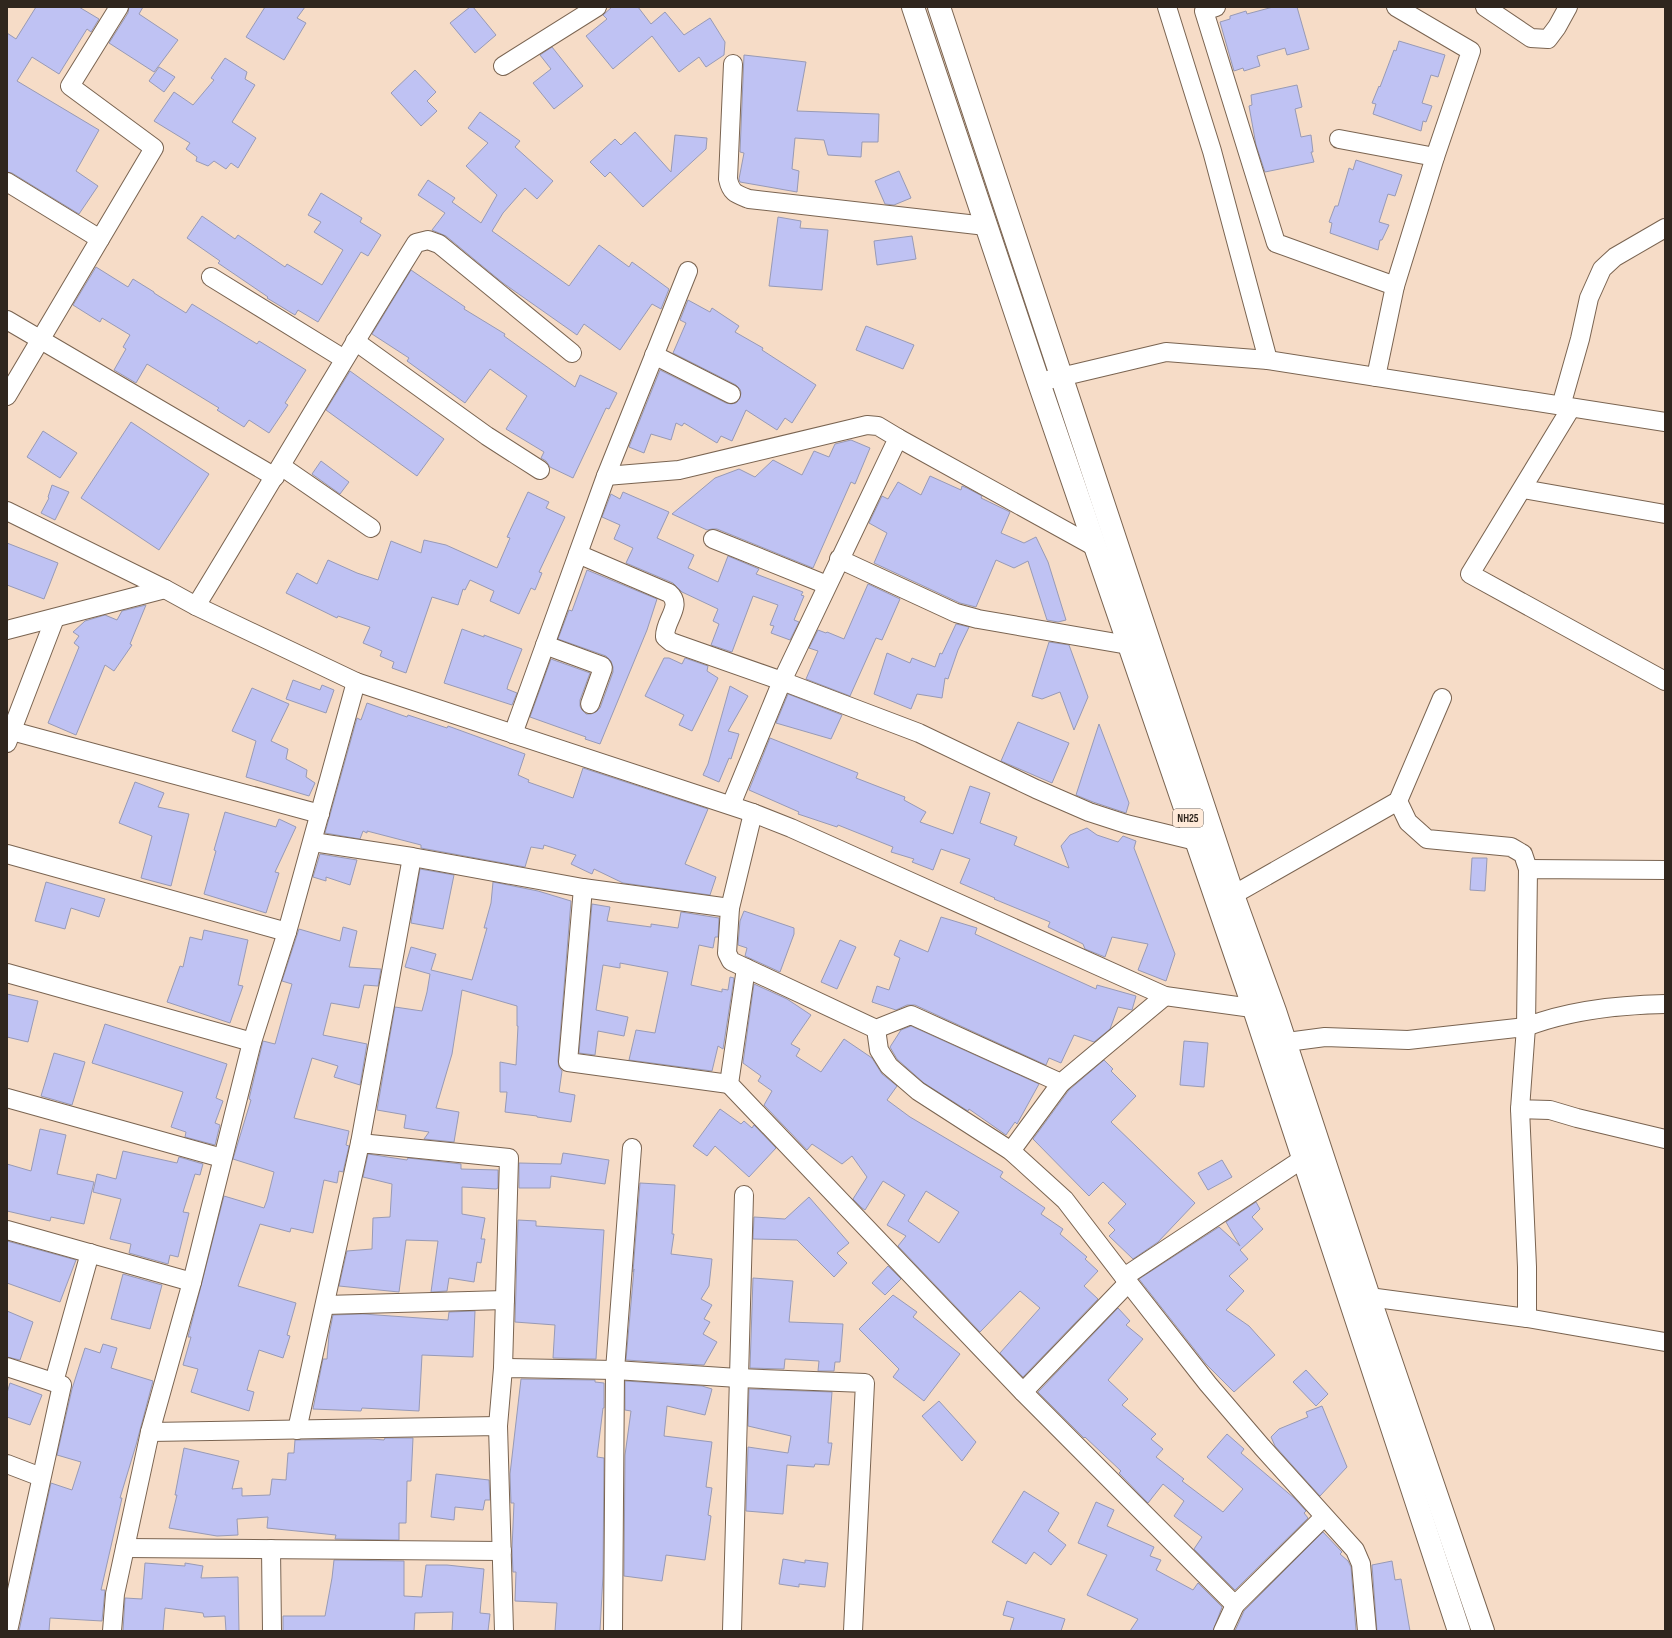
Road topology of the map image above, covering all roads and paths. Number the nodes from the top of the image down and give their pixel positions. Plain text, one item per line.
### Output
1 (119, 7) edge
2 (597, 7) edge
3 (913, 7) edge
4 (939, 7) edge
5 (1167, 7) edge
6 (1216, 7) edge
7 (1396, 7) edge
8 (1485, 7) edge
9 (1568, 7) edge
10 (733, 64) dead end
11 (503, 66) dead end
12 (1339, 139) dead end
13 (1435, 157) junction
14 (7, 182) edge
15 (986, 226) junction
16 (1665, 228) edge
17 (100, 239) junction
18 (688, 271) dead end
19 (211, 277) dead end
20 (1395, 286) junction
21 (7, 320) edge
22 (40, 339) junction
23 (355, 341) junction
24 (572, 353) dead end
25 (654, 355) junction
26 (344, 359) junction
27 (1268, 360) junction
28 (1061, 376) junction
29 (1376, 376) junction
30 (1039, 383) junction
31 (731, 394) dead end
32 (7, 396) edge
33 (1566, 407) junction
34 (1665, 422) edge
35 (898, 438) junction
36 (540, 470) dead end
37 (278, 471) junction
38 (606, 476) junction
39 (1523, 489) junction
40 (7, 511) edge
41 (1665, 514) edge
42 (371, 528) dead end
43 (713, 539) dead end
44 (1095, 548) junction
45 (578, 554) junction
46 (839, 559) junction
47 (827, 585) junction
48 (166, 589) junction
49 (196, 606) junction
50 (55, 618) junction
51 (7, 630) edge
52 (1128, 645) junction
53 (545, 646) junction
54 (782, 681) junction
55 (1665, 681) edge
56 (356, 682) junction
57 (1442, 698) dead end
58 (590, 704) dead end
59 (513, 734) junction
60 (9, 737) edge
61 (1398, 801) junction
62 (731, 806) junction
63 (753, 813) junction
64 (320, 814) junction
65 (1196, 841) junction
66 (313, 842) junction
67 (7, 854) edge
68 (412, 856) junction
69 (1528, 869) junction
70 (1665, 870) edge
71 (583, 888) junction
72 (1232, 895) junction
73 (730, 908) junction
74 (287, 932) junction
75 (746, 968) junction
76 (7, 973) edge
77 (1165, 996) junction
78 (1665, 1004) edge
79 (1265, 1010) junction
80 (1526, 1027) junction
81 (876, 1029) junction
82 (252, 1042) junction
83 (1275, 1044) junction
84 (729, 1084) junction
85 (1061, 1084) junction
86 (7, 1098) edge
87 (1520, 1109) junction
88 (1665, 1138) edge
89 (360, 1143) junction
90 (632, 1148) dead end
91 (1011, 1151) junction
92 (222, 1158) junction
93 (1304, 1158) junction
94 (744, 1195) dead end
95 (7, 1230) edge
96 (90, 1253) junction
97 (1126, 1280) junction
98 (192, 1282) junction
99 (1369, 1297) junction
100 (505, 1300) junction
101 (325, 1305) junction
102 (1527, 1318) junction
103 (1665, 1342) edge
104 (7, 1367) edge
105 (503, 1368) junction
106 (615, 1370) junction
107 (738, 1378) junction
108 (54, 1382) junction
109 (1023, 1392) junction
110 (498, 1426) junction
111 (297, 1430) junction
112 (150, 1432) junction
113 (7, 1464) edge
114 (41, 1477) junction
115 (1324, 1517) junction
116 (125, 1548) junction
117 (271, 1549) junction
118 (502, 1551) junction
119 (1235, 1605) junction
120 (10, 1612) edge
121 (8, 1631) edge
122 (112, 1631) edge
123 (272, 1631) edge
124 (504, 1631) edge
125 (613, 1631) edge
126 (732, 1631) edge
127 (853, 1631) edge
128 (1223, 1631) edge
129 (1367, 1631) edge
130 (1459, 1631) edge
131 (1483, 1631) edge

1 - 17 street
2 - 11 street
3 - 15 main road, NH25
4 - 28 main road, NH25
5 - 27 street
6 - 20 street
7 - 13 street
8 - 9 street
10 - 15 street
12 - 13 street
13 - 20 street
14 - 17 street
15 - 30 main road, NH25
16 - 33 street
17 - 22 street
18 - 25 street
19 - 26 street
20 - 29 street
21 - 22 street
22 - 32 street
22 - 37 street
23 - 24 street
23 - 26 street
23 - 36 street
25 - 31 street
25 - 38 street
26 - 37 street
27 - 28 street
27 - 29 street
28 - 30 street
28 - 72 main road, NH25
29 - 33 street
30 - 44 main road, NH25
33 - 34 street
33 - 39 street
35 - 38 street
35 - 44 street
35 - 46 street
37 - 42 street
37 - 49 street
38 - 45 street
39 - 41 street
39 - 55 street
40 - 48 street
43 - 47 street
44 - 52 main road, NH25
45 - 53 street
45 - 54 street
46 - 47 street
46 - 52 street
47 - 54 street
48 - 49 street
48 - 50 street
49 - 56 street
50 - 51 street
50 - 60 street
52 - 65 main road, NH25
53 - 58 street
53 - 59 street
54 - 62 street
54 - 65 street
56 - 59 street
56 - 64 street
57 - 61 street
59 - 62 street
60 - 64 street
61 - 69 street
61 - 72 street
62 - 63 street
63 - 73 street
63 - 77 street
64 - 66 street
65 - 79 main road, NH25
66 - 68 street
66 - 74 street
67 - 74 street
68 - 71 street
68 - 89 street
69 - 70 street
69 - 80 street
71 - 73 street
71 - 84 street
72 - 79 main road, NH25
73 - 75 street
74 - 82 street
75 - 81 street
75 - 84 street
76 - 82 street
77 - 79 street
77 - 85 street
78 - 80 street
79 - 83 main road, NH25
80 - 83 street
80 - 87 street
81 - 85 street
81 - 91 street
82 - 92 street
83 - 93 main road, NH25
83 - 99 main road, NH25
84 - 109 street
85 - 91 street
86 - 92 street
87 - 88 street
87 - 102 street
89 - 100 street
89 - 101 street
90 - 106 street
91 - 97 street
92 - 98 street
93 - 97 street
93 - 130 main road, NH25
94 - 107 street
95 - 96 street
96 - 98 street
96 - 108 street
97 - 109 street
97 - 115 street
98 - 112 street
99 - 102 street
99 - 131 main road, NH25
100 - 101 street
100 - 105 street
101 - 111 street
102 - 103 street
104 - 108 street
105 - 106 street
105 - 110 street
106 - 107 street
106 - 125 street
107 - 126 street
107 - 127 street
108 - 114 street
109 - 119 street
110 - 111 street
110 - 118 street
111 - 112 street
112 - 116 street
113 - 114 street
114 - 120 street
115 - 119 street
115 - 129 street
116 - 117 street
116 - 122 street
117 - 118 street
117 - 123 street
118 - 124 street
119 - 128 street
120 - 121 street

